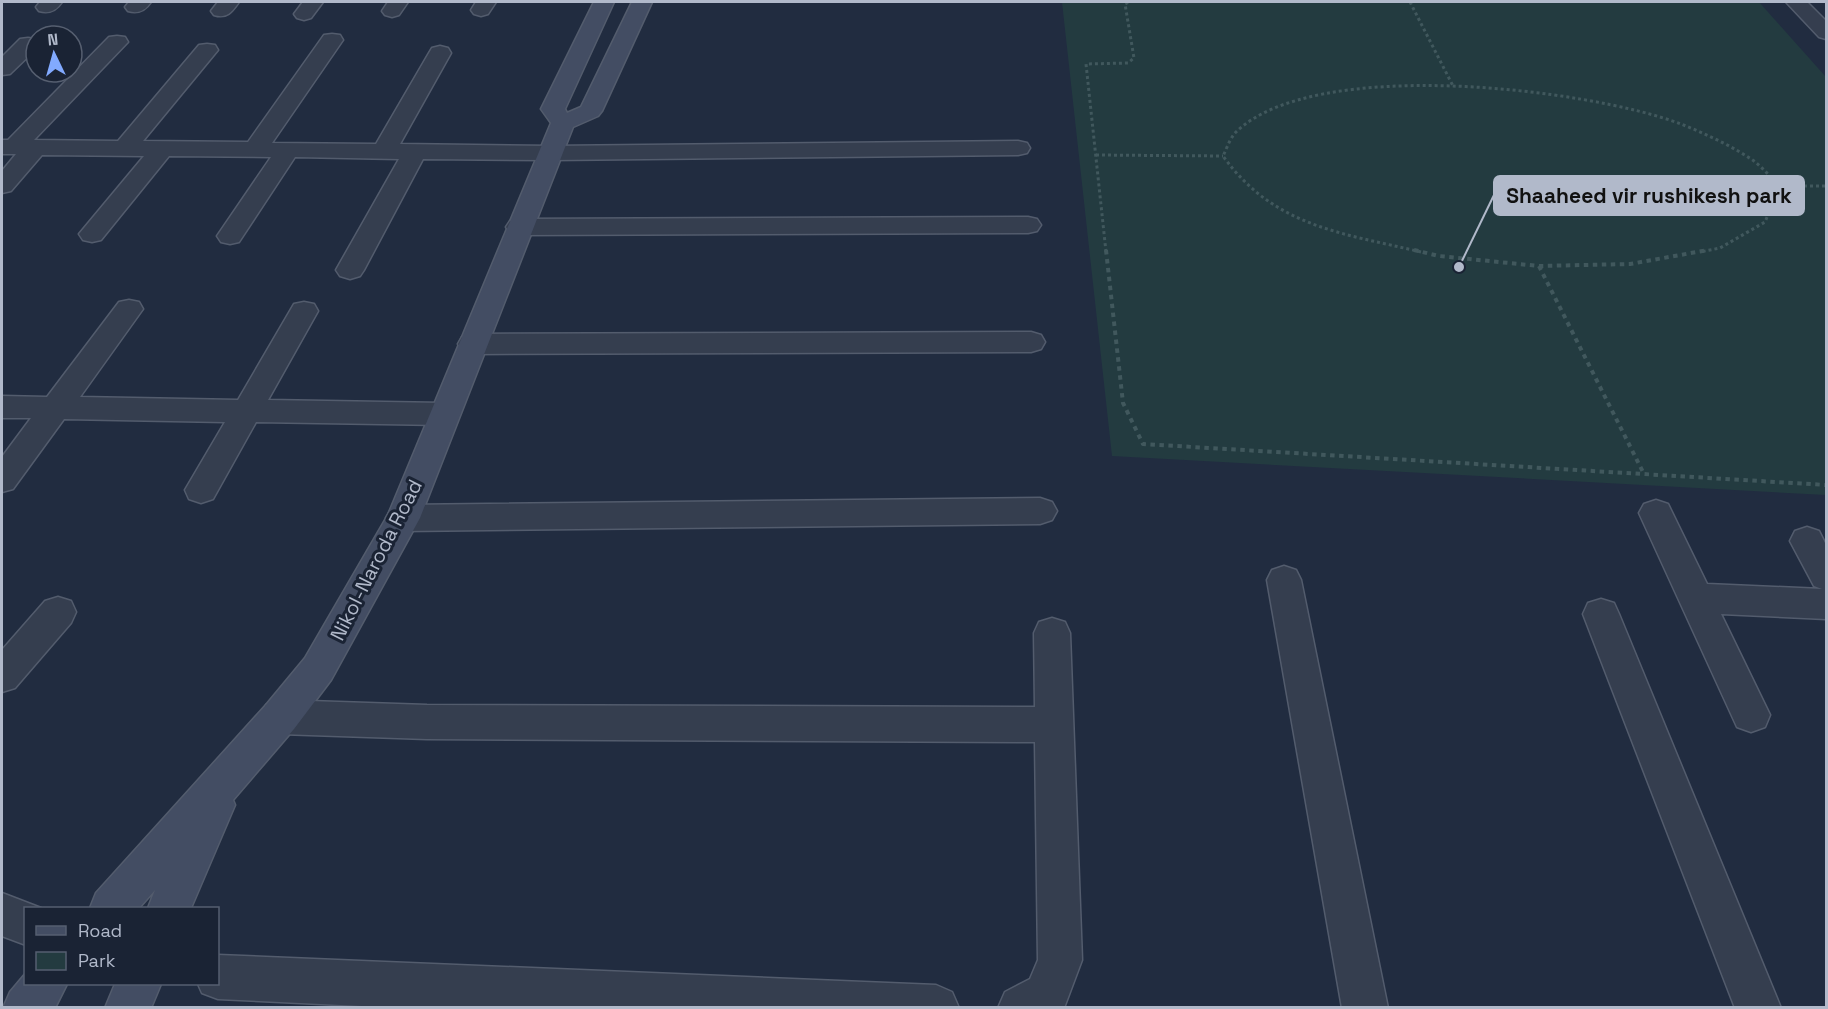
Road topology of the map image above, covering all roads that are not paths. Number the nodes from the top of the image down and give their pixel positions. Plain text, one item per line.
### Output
1 (604, 2) edge
2 (642, 2) edge
3 (1796, 2) edge
4 (1827, 33) edge
5 (332, 40) dead end
6 (117, 42) dead end
7 (24, 48) edge
8 (207, 50) dead end
9 (440, 53) dead end
10 (2, 69) edge
11 (557, 138) junction
12 (17, 147) edge
13 (125, 148) junction
14 (1018, 148) dead end
15 (162, 149) junction
16 (255, 150) junction
17 (288, 150) junction
18 (384, 151) junction
19 (415, 151) junction
20 (2, 186) edge
21 (1028, 225) dead end
22 (519, 227) junction
23 (92, 234) dead end
24 (230, 236) dead end
25 (350, 270) dead end
26 (129, 309) dead end
27 (304, 311) dead end
28 (1031, 342) dead end
29 (472, 344) junction
30 (2, 407) edge
31 (54, 408) junction
32 (246, 411) junction
33 (443, 414) junction
34 (2, 480) edge
35 (201, 490) dead end
36 (1040, 511) dead end
37 (1656, 513) dead end
38 (403, 518) junction
39 (1807, 541) dead end
40 (1827, 576) edge
41 (1284, 580) dead end
42 (1697, 598) junction
43 (1827, 604) edge
44 (58, 612) dead end
45 (1600, 614) dead end
46 (1052, 633) dead end
47 (2, 676) edge
48 (1750, 715) dead end
49 (280, 717) junction
50 (1054, 725) junction
51 (228, 776) junction
52 (113, 907) edge
53 (170, 907) edge
54 (2, 915) edge
55 (24, 922) edge
56 (219, 977) edge
57 (44, 985) edge
58 (138, 985) edge
59 (26, 1008) edge
60 (128, 1008) edge
61 (936, 1008) edge
62 (1021, 1008) edge
63 (1365, 1008) edge
64 (1758, 1008) edge

1 - 11 main road
2 - 11 main road
3 - 4 street
5 - 16 street
6 - 12 street
7 - 10 street
8 - 13 street
9 - 18 street
11 - 14 street
11 - 19 street
11 - 22 main road, Nikol-Naroda Road
12 - 13 street
12 - 20 street
13 - 15 street
15 - 16 street
15 - 23 street
16 - 17 street
17 - 18 street
17 - 24 street
18 - 19 street
19 - 25 street
21 - 22 street
22 - 29 main road, Nikol-Naroda Road
26 - 31 street
27 - 32 street
28 - 29 street
29 - 33 main road, Nikol-Naroda Road
30 - 31 street
31 - 32 street
31 - 34 street
32 - 33 street
32 - 35 street
33 - 38 main road, Nikol-Naroda Road
36 - 38 street
37 - 42 street
38 - 49 main road, Nikol-Naroda Road
39 - 40 street
41 - 63 street
42 - 43 street
42 - 48 street
44 - 47 street
45 - 64 street
46 - 50 street
49 - 50 street
49 - 51 main road, Nikol-Naroda Road
50 - 62 street
51 - 52 main road, Nikol-Naroda Road
51 - 53 main road
54 - 55 street
56 - 61 street
57 - 59 main road
58 - 60 main road

